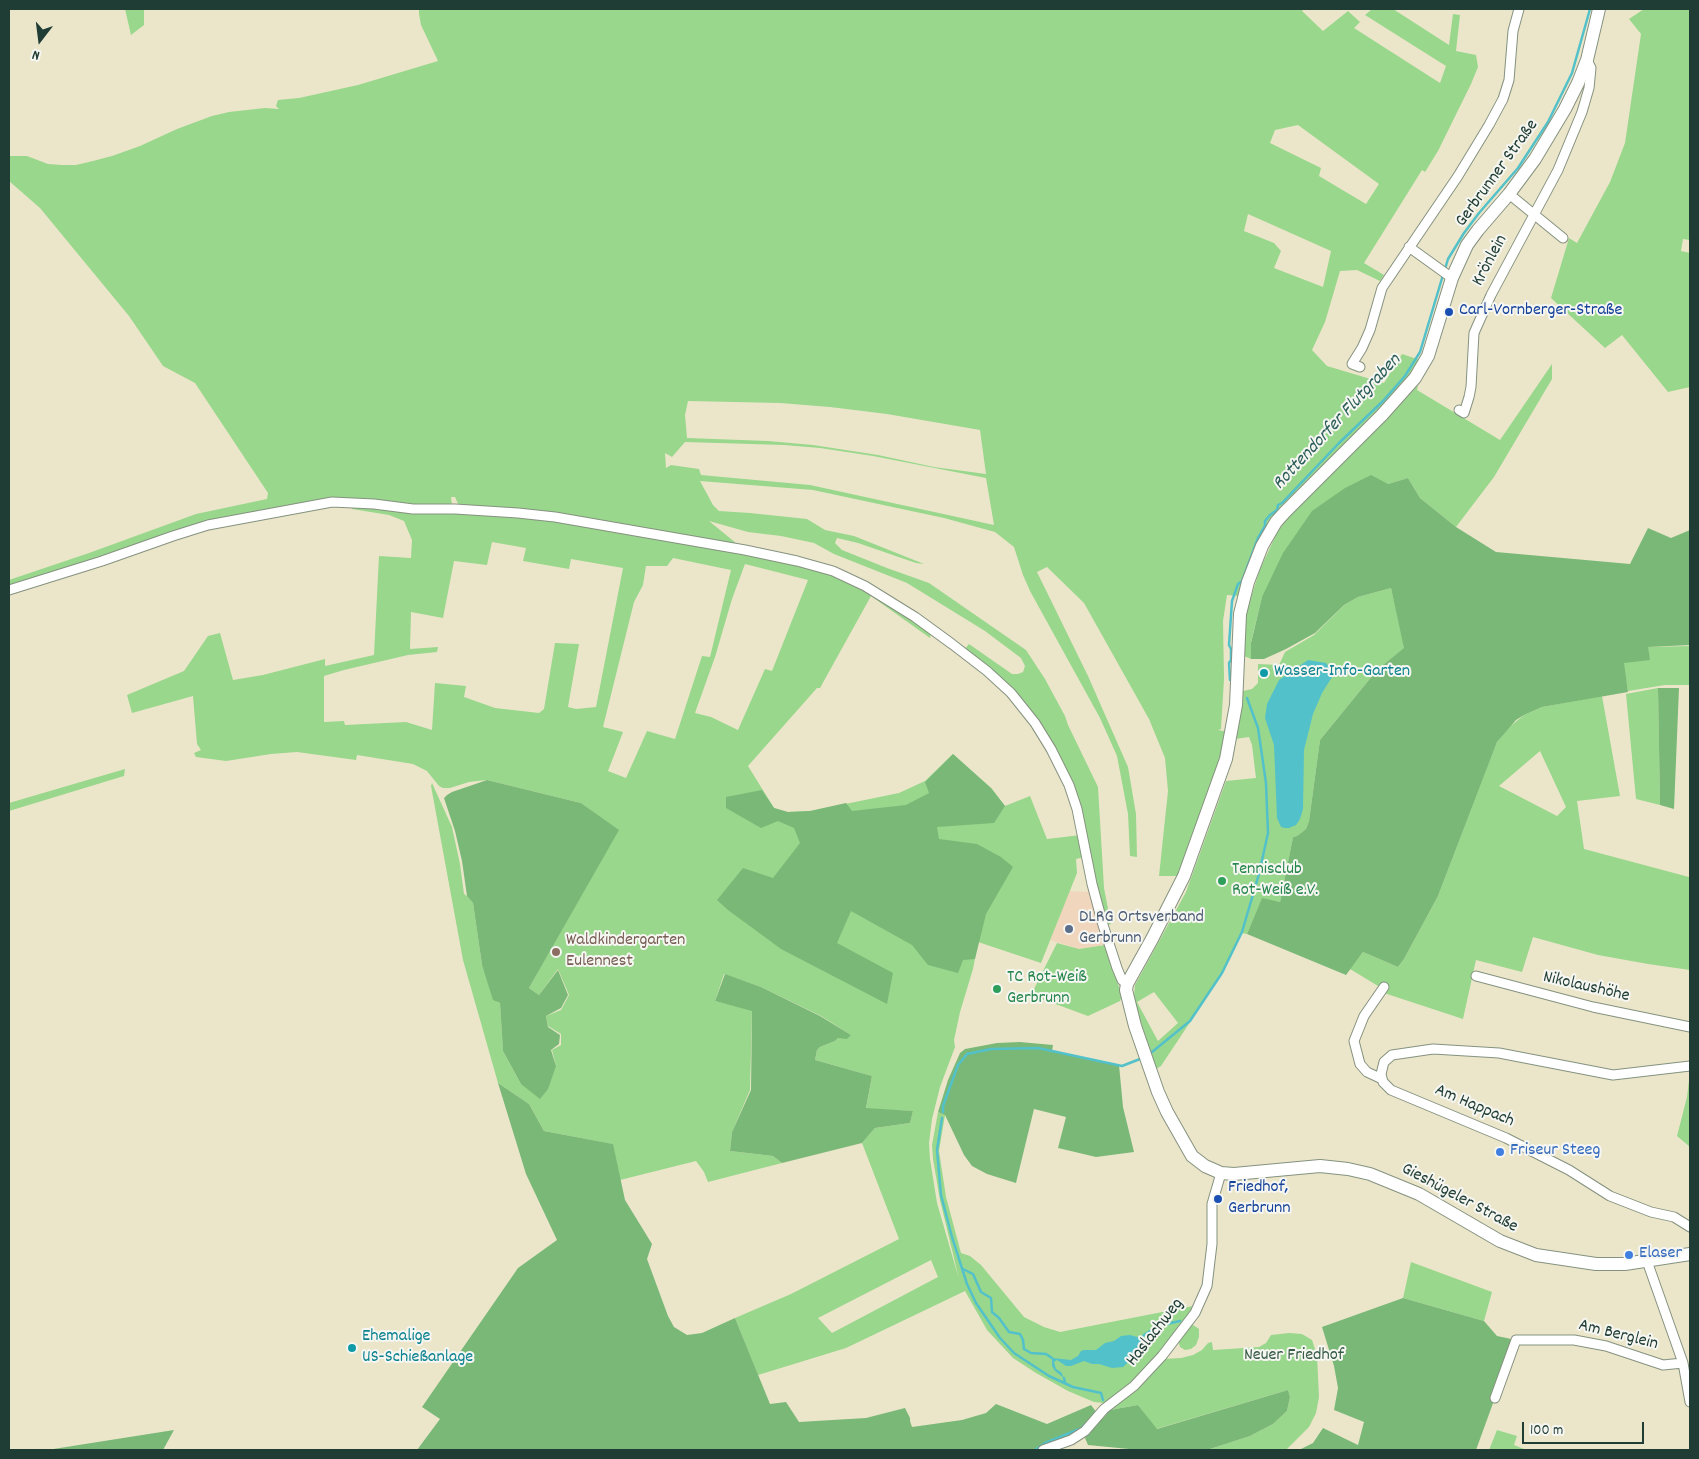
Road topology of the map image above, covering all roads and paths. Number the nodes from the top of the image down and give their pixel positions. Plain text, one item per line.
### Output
1 (1518, 9) edge
2 (1599, 9) edge
3 (1587, 60) junction
4 (1509, 194) junction
5 (1535, 214) junction
6 (1563, 238) dead end
7 (1409, 247) junction
8 (1452, 278) junction
9 (1352, 364) dead end
10 (1464, 413) dead end
11 (9, 590) edge
12 (1476, 976) dead end
13 (1384, 987) dead end
14 (1127, 992) junction
15 (1690, 1027) edge
16 (1690, 1066) edge
17 (1382, 1079) junction
18 (1221, 1173) junction
19 (1690, 1227) edge
20 (1690, 1254) edge
21 (1647, 1261) junction
22 (1683, 1363) junction
23 (1495, 1398) dead end
24 (1690, 1402) edge
25 (1044, 1450) edge

1 - 7 street
2 - 3 street, Gerbrunner Straße
3 - 4 street, Gerbrunner Straße
3 - 5 street, Krönlein
4 - 5 street
4 - 8 street, Gerbrunner Straße
5 - 6 street
5 - 10 street, Krönlein
7 - 8 street
7 - 9 street
8 - 14 street, Gerbrunner Straße
11 - 14 street
12 - 15 street, Nikolaushöhe
13 - 17 street, Am Happach
14 - 18 street, Gieshügeler Straße
16 - 17 street
17 - 19 street, Am Happach
18 - 21 street, Gieshügeler Straße
18 - 25 street, Haslachweg
20 - 21 street, Gieshügeler Straße
21 - 22 street
22 - 23 street, Am Berglein
22 - 24 street

